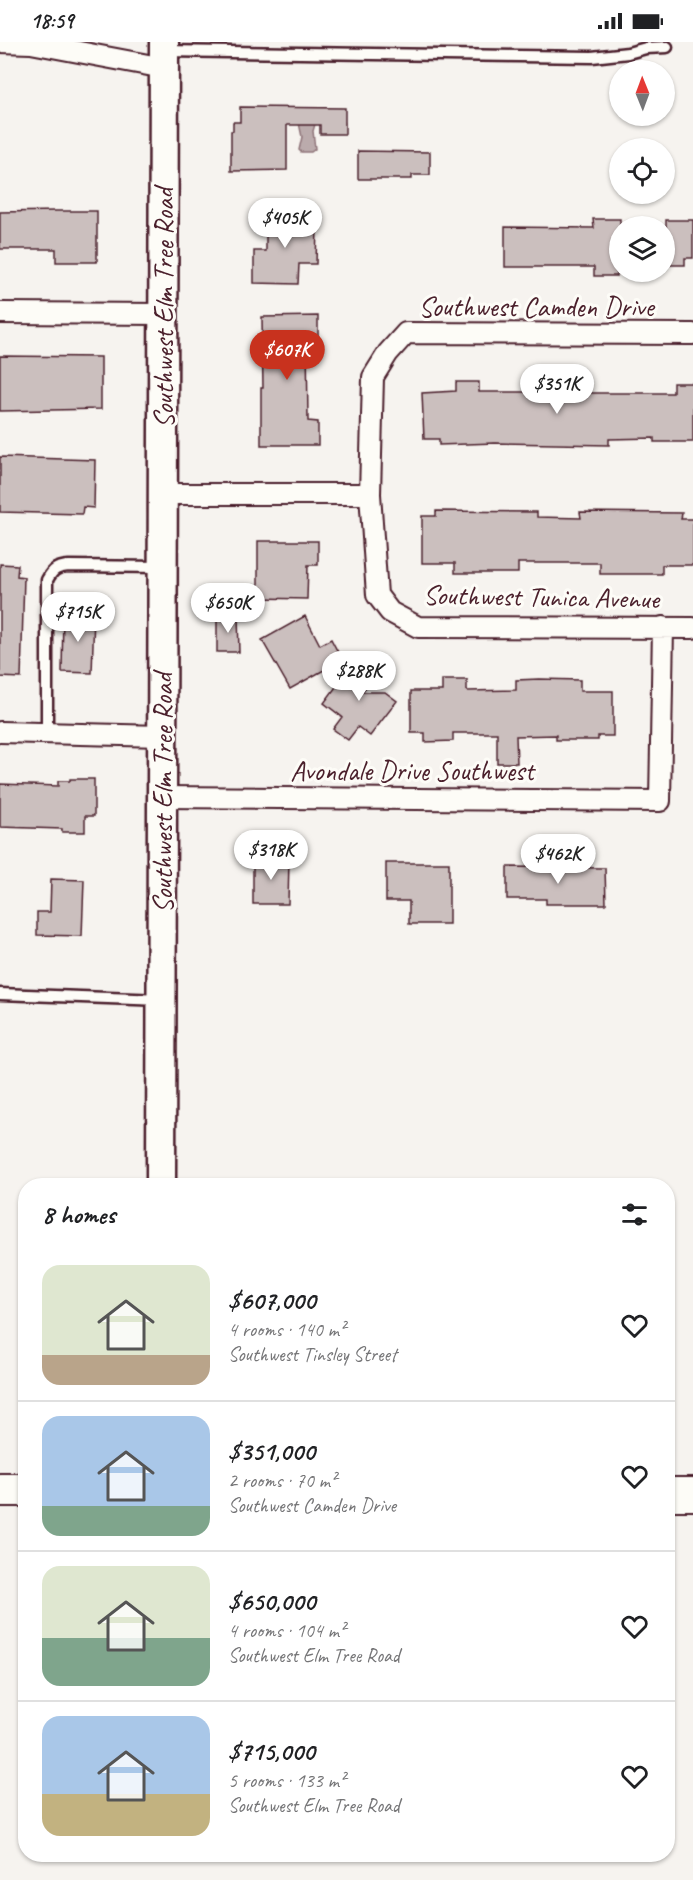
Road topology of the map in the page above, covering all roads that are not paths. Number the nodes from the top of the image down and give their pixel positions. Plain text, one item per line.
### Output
1 (0, 42) edge
2 (667, 47) dead end
3 (164, 54) edge
4 (0, 313) edge
5 (164, 314) junction
6 (693, 334) edge
7 (163, 494) junction
8 (370, 494) junction
9 (163, 567) junction
10 (390, 612) joint
11 (663, 627) junction
12 (693, 627) edge
13 (0, 732) edge
14 (47, 733) junction
15 (162, 736) junction
16 (162, 797) junction
17 (0, 994) edge
18 (162, 1000) junction
19 (161, 1178) edge
20 (0, 1490) edge
21 (18, 1490) edge
22 (675, 1494) edge
23 (693, 1494) edge

1 - 3 street
2 - 3 lane
3 - 5 street, Southwest Elm Tree Road
4 - 5 street
5 - 7 street, Southwest Elm Tree Road
6 - 8 street, Southwest Camden Drive
7 - 8 street
7 - 9 street, Southwest Elm Tree Road
8 - 10 street, Southwest Camden Drive
9 - 14 lane
9 - 15 street, Southwest Elm Tree Road
10 - 11 street, Southwest Tunica Avenue
11 - 12 street, Southwest Tunica Avenue
11 - 16 street, Avondale Drive Southwest
13 - 14 street
14 - 15 street
15 - 16 street, Southwest Elm Tree Road
16 - 18 street, Southwest Elm Tree Road
17 - 18 lane
18 - 19 street, Southwest Elm Tree Road
20 - 21 main road
22 - 23 main road

